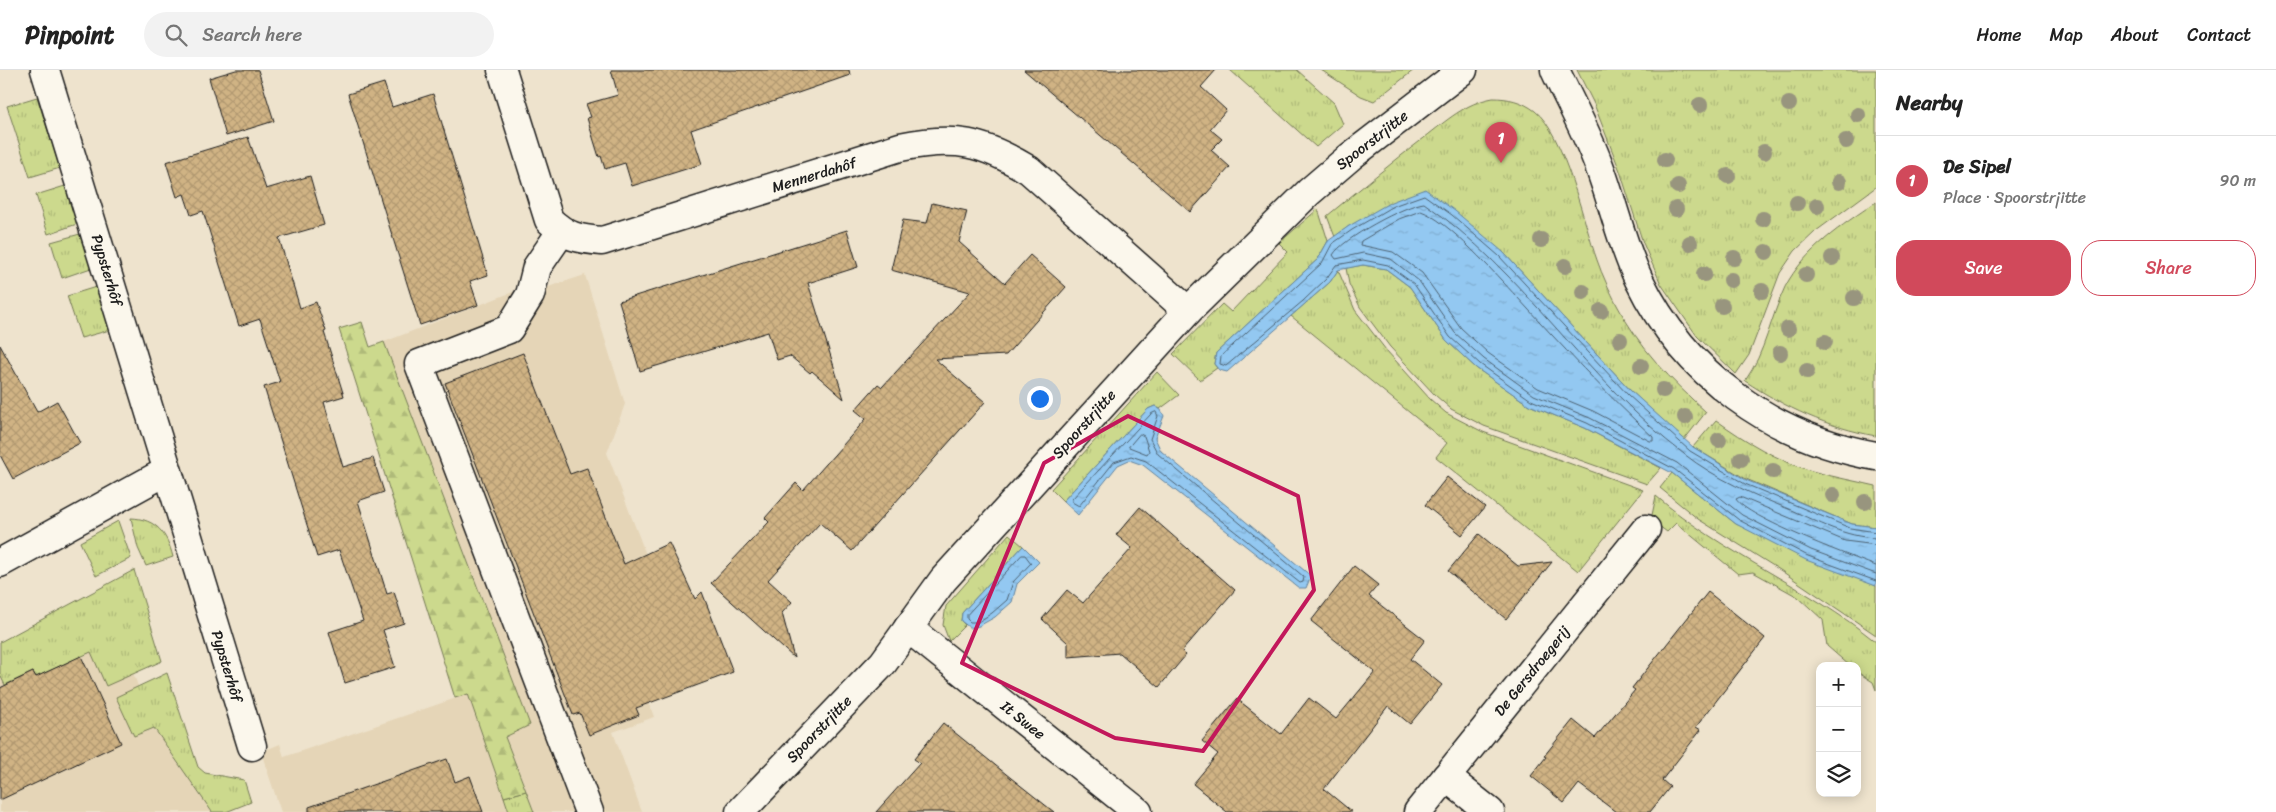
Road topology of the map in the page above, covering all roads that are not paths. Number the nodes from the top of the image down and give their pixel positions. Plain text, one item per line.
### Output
1 (45, 70) edge
2 (502, 70) edge
3 (1463, 70) edge
4 (1555, 70) edge
5 (561, 232) junction
6 (1188, 311) junction
7 (1876, 456) edge
8 (167, 472) junction
9 (1646, 529) dead end
10 (0, 563) edge
11 (908, 628) junction
12 (252, 746) dead end
13 (1446, 777) junction
14 (589, 812) edge
15 (740, 812) edge
16 (1138, 812) edge
17 (1418, 812) edge
18 (1490, 812) edge

1 - 8 street, Pypsterhôf
2 - 5 street
3 - 6 street, Spoorstrjitte
4 - 7 street
5 - 6 street, Mennerdahôf
5 - 14 street
6 - 11 street, Spoorstrjitte
8 - 10 street
8 - 12 street, Pypsterhôf
9 - 13 street, De Gersdroegerij
11 - 15 street, Spoorstrjitte
11 - 16 street, It Swee
13 - 17 street, De Gersdroegerij
13 - 18 street

